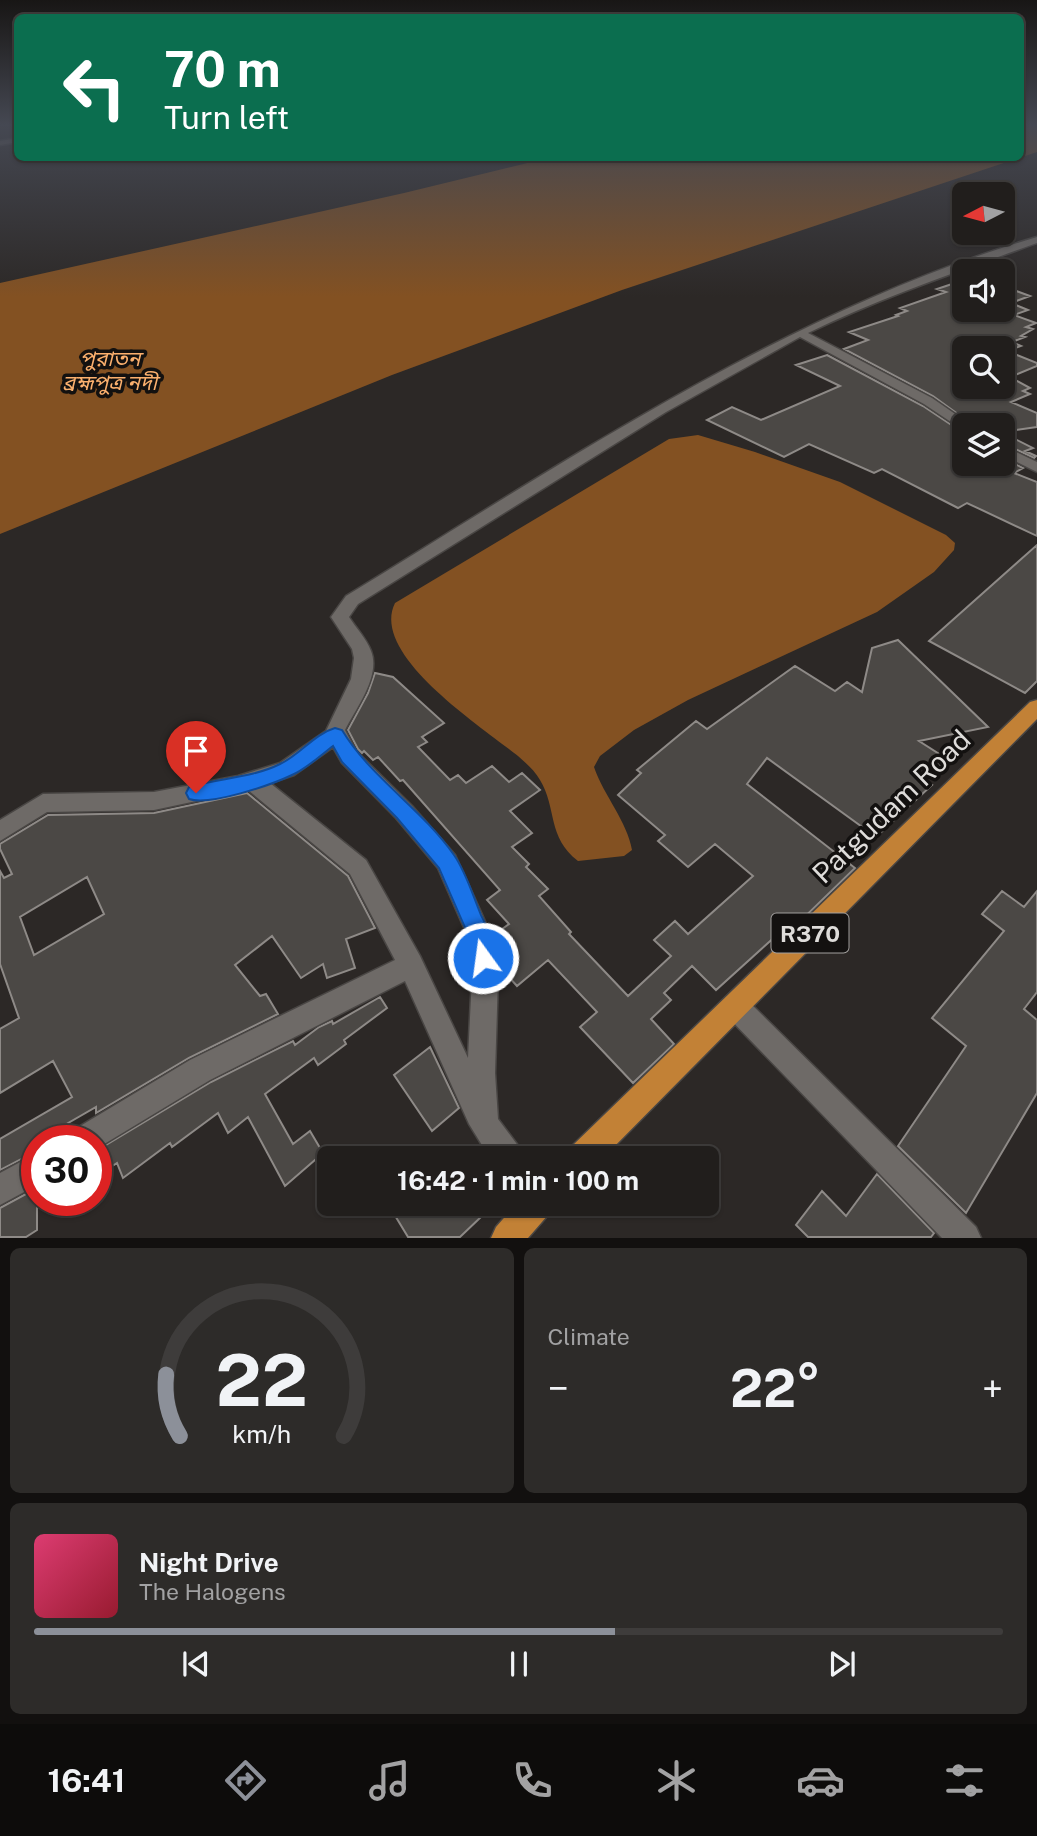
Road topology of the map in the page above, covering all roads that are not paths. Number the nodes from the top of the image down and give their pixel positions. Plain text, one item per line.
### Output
1 (1037, 240) edge
2 (800, 333) junction
3 (952, 417) edge
4 (1015, 456) edge
5 (1037, 468) edge
6 (1037, 707) edge
7 (335, 735) junction
8 (252, 780) junction
9 (0, 832) edge
10 (411, 965) junction
11 (736, 1006) junction
12 (484, 1124) junction
13 (109, 1125) edge
14 (500, 1146) edge
15 (594, 1146) edge
16 (21, 1178) edge
17 (0, 1190) edge
18 (526, 1216) edge
19 (507, 1237) edge
20 (965, 1237) edge

1 - 2 street
2 - 3 street
2 - 7 street
4 - 5 street
6 - 11 main road, Patgudam Road / R370
7 - 8 street
7 - 12 street
8 - 9 street
8 - 10 street
10 - 12 street
10 - 13 street
11 - 15 main road, Patgudam Road / R370
11 - 20 street
12 - 14 street
16 - 17 street
18 - 19 main road

